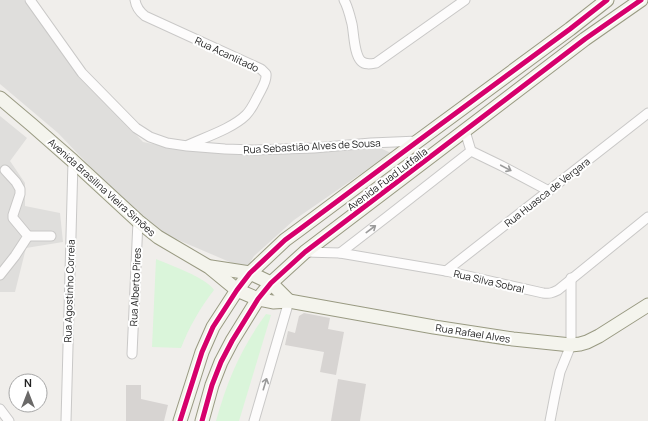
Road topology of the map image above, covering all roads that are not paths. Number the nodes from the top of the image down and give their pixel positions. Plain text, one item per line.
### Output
1 (30, 0) edge
2 (135, 0) edge
3 (344, 0) edge
4 (465, 0) edge
5 (607, 0) edge
6 (641, 0) edge
7 (452, 4) edge
8 (597, 8) junction
9 (603, 27) junction
10 (0, 98) edge
11 (648, 113) edge
12 (465, 131) junction
13 (418, 141) junction
14 (187, 146) junction
15 (471, 151) junction
16 (73, 160) junction
17 (4, 170) dead end
18 (549, 191) junction
19 (648, 217) edge
20 (138, 221) junction
21 (28, 236) junction
22 (51, 236) dead end
23 (305, 252) junction
24 (340, 253) junction
25 (210, 267) junction
26 (446, 271) junction
27 (250, 273) junction
28 (0, 275) edge
29 (571, 278) junction
30 (271, 282) junction
31 (237, 290) junction
32 (258, 299) junction
33 (289, 301) junction
34 (648, 305) edge
35 (571, 345) junction
36 (132, 354) dead end
37 (0, 409) edge
38 (9, 421) edge
39 (66, 421) edge
40 (180, 421) edge
41 (202, 421) edge
42 (254, 421) edge
43 (550, 421) edge

1 - 14 street, Rua Sebastião Alves de Sousa
2 - 14 street, Rua Acanlitado
3 - 7 street
4 - 7 street
5 - 8 main road, Avenida Fuad Lutfalla
6 - 9 main road, Avenida Fuad Lutfalla
8 - 9 main road
8 - 13 main road, Avenida Fuad Lutfalla
9 - 12 main road, Avenida Fuad Lutfalla
10 - 16 main road, Avenida Brasilina Vieira Simões
11 - 18 street, Rua Huasca de Vergara
12 - 15 street
12 - 23 main road, Avenida Fuad Lutfalla
13 - 14 street, Rua Sebastião Alves de Sousa
13 - 27 main road, Avenida Fuad Lutfalla
15 -> 18 street
24 -> 15 street
16 - 20 main road, Avenida Brasilina Vieira Simões
16 - 39 street, Rua Agostinho Correia
17 - 21 street
18 - 26 street, Rua Huasca de Vergara
19 - 29 street, Rua Silva Sobral
20 - 25 main road, Avenida Brasilina Vieira Simões
20 - 36 street, Rua Alberto Pires
21 - 22 street
21 - 28 street
23 - 24 street, Rua Silva Sobral
23 - 30 main road, Avenida Fuad Lutfalla
24 - 26 street, Rua Silva Sobral
25 - 27 main road, Avenida Brasilina Vieira Simões
25 - 31 main road, Avenida Brasilina Vieira Simões
26 - 29 street, Rua Silva Sobral
27 - 30 main road, Avenida Brasilina Vieira Simões
27 - 31 main road, Avenida Fuad Lutfalla
29 - 35 street
30 - 32 main road, Avenida Fuad Lutfalla
30 - 33 main road, Avenida Brasilina Vieira Simões
31 - 32 main road, Avenida Brasilina Vieira Simões
31 - 40 main road, Avenida Fuad Lutfalla
32 - 33 main road, Avenida Brasilina Vieira Simões
32 - 41 main road, Avenida Fuad Lutfalla
33 - 35 main road, Rua Rafael Alves
42 -> 33 street
34 - 35 main road, Rua Rafael Alves
35 - 43 street
37 - 38 street

